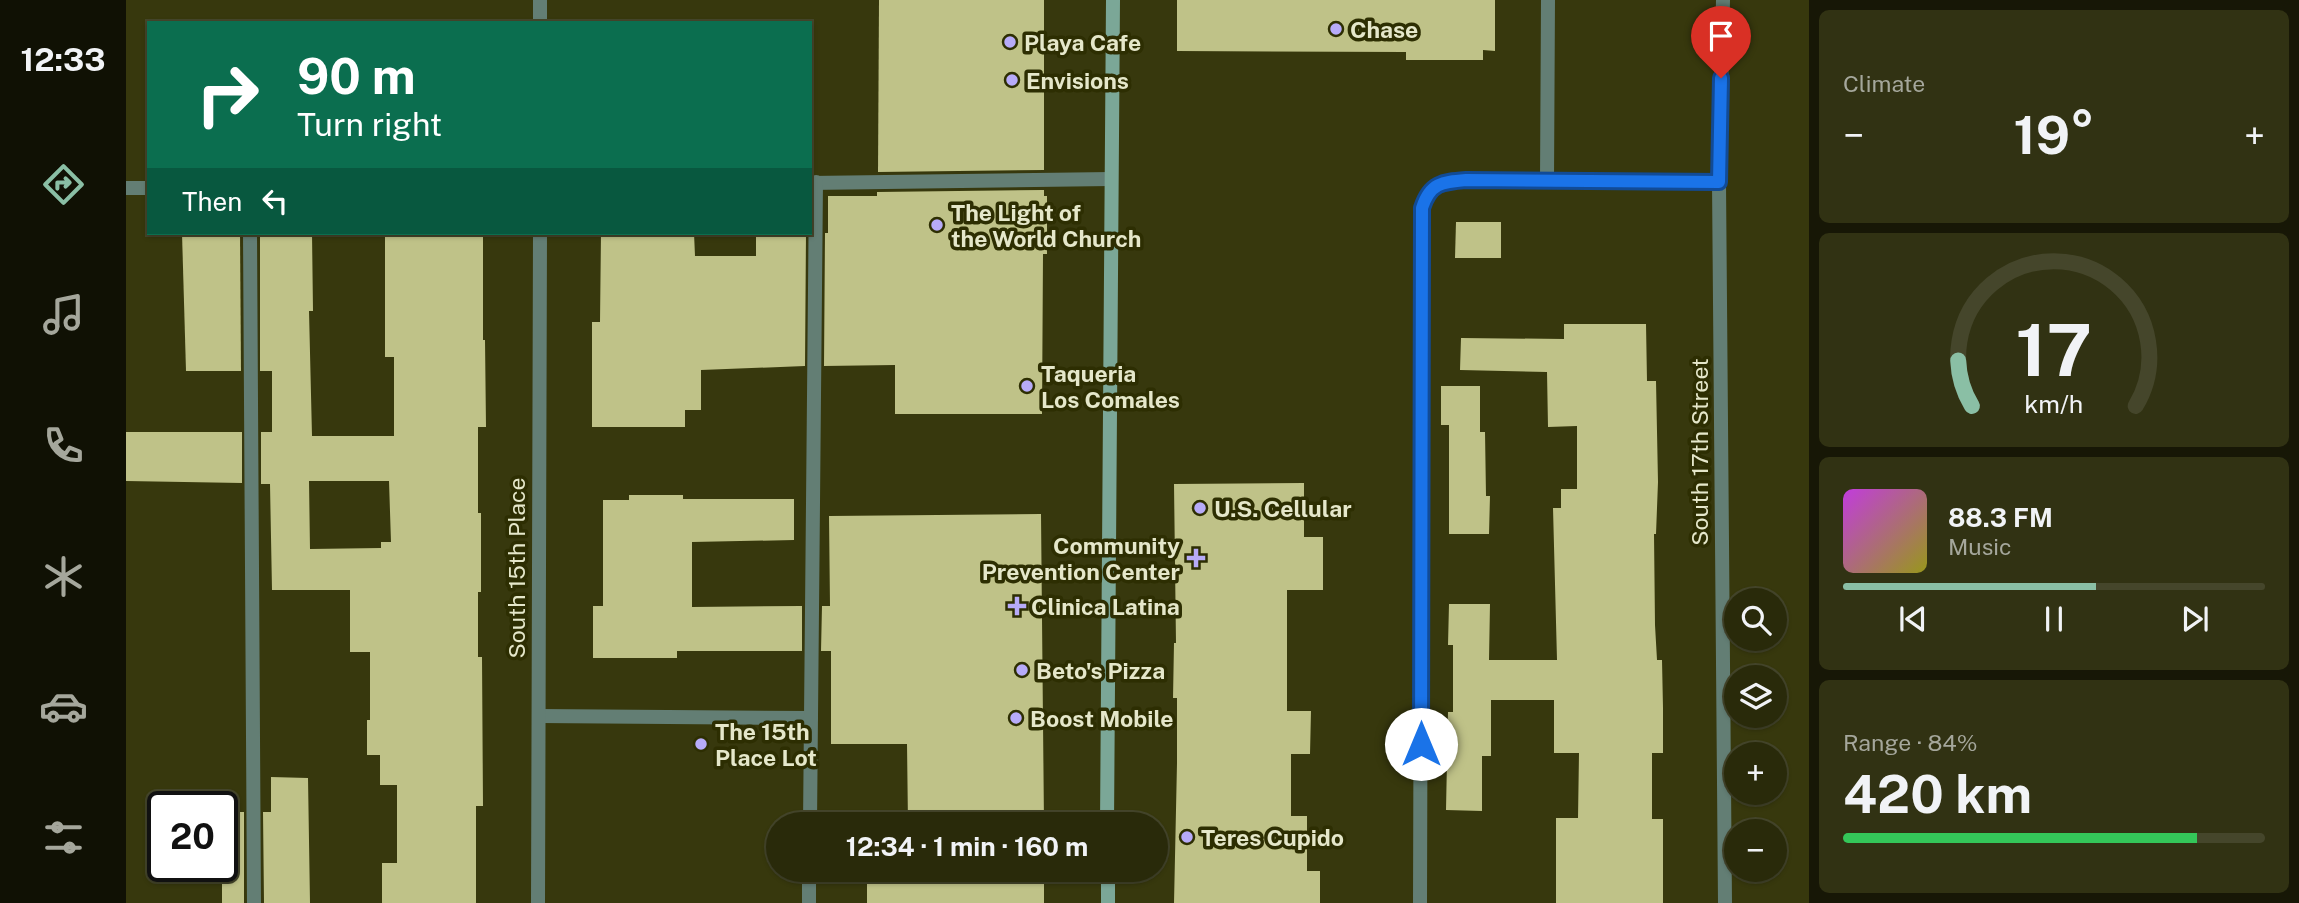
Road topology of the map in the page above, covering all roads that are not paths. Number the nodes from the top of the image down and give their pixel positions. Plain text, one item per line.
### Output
1 (540, 0) edge
2 (1113, 0) edge
3 (1548, 0) edge
4 (1723, 0) edge
5 (540, 21) edge
6 (1111, 179) junction
7 (1547, 180) junction
8 (813, 182) edge
9 (1719, 182) junction
10 (126, 188) edge
11 (147, 188) edge
12 (250, 235) edge
13 (540, 235) edge
14 (539, 716) junction
15 (811, 718) junction
16 (810, 812) edge
17 (1107, 812) edge
18 (809, 882) edge
19 (1108, 882) edge
20 (254, 903) edge
21 (538, 903) edge
22 (809, 903) edge
23 (1108, 903) edge
24 (1420, 903) edge
25 (1725, 903) edge

1 - 5 street
2 - 6 main road
3 - 7 street
4 - 9 street, South 17th Street
6 - 8 street
6 - 17 main road
7 - 9 street
7 - 24 street
8 - 15 street
9 - 25 street, South 17th Street
10 - 11 street
12 - 20 street
13 - 14 street, South 15th Place
14 - 15 street
14 - 21 street, South 15th Place
15 - 16 street
18 - 22 street
19 - 23 main road

